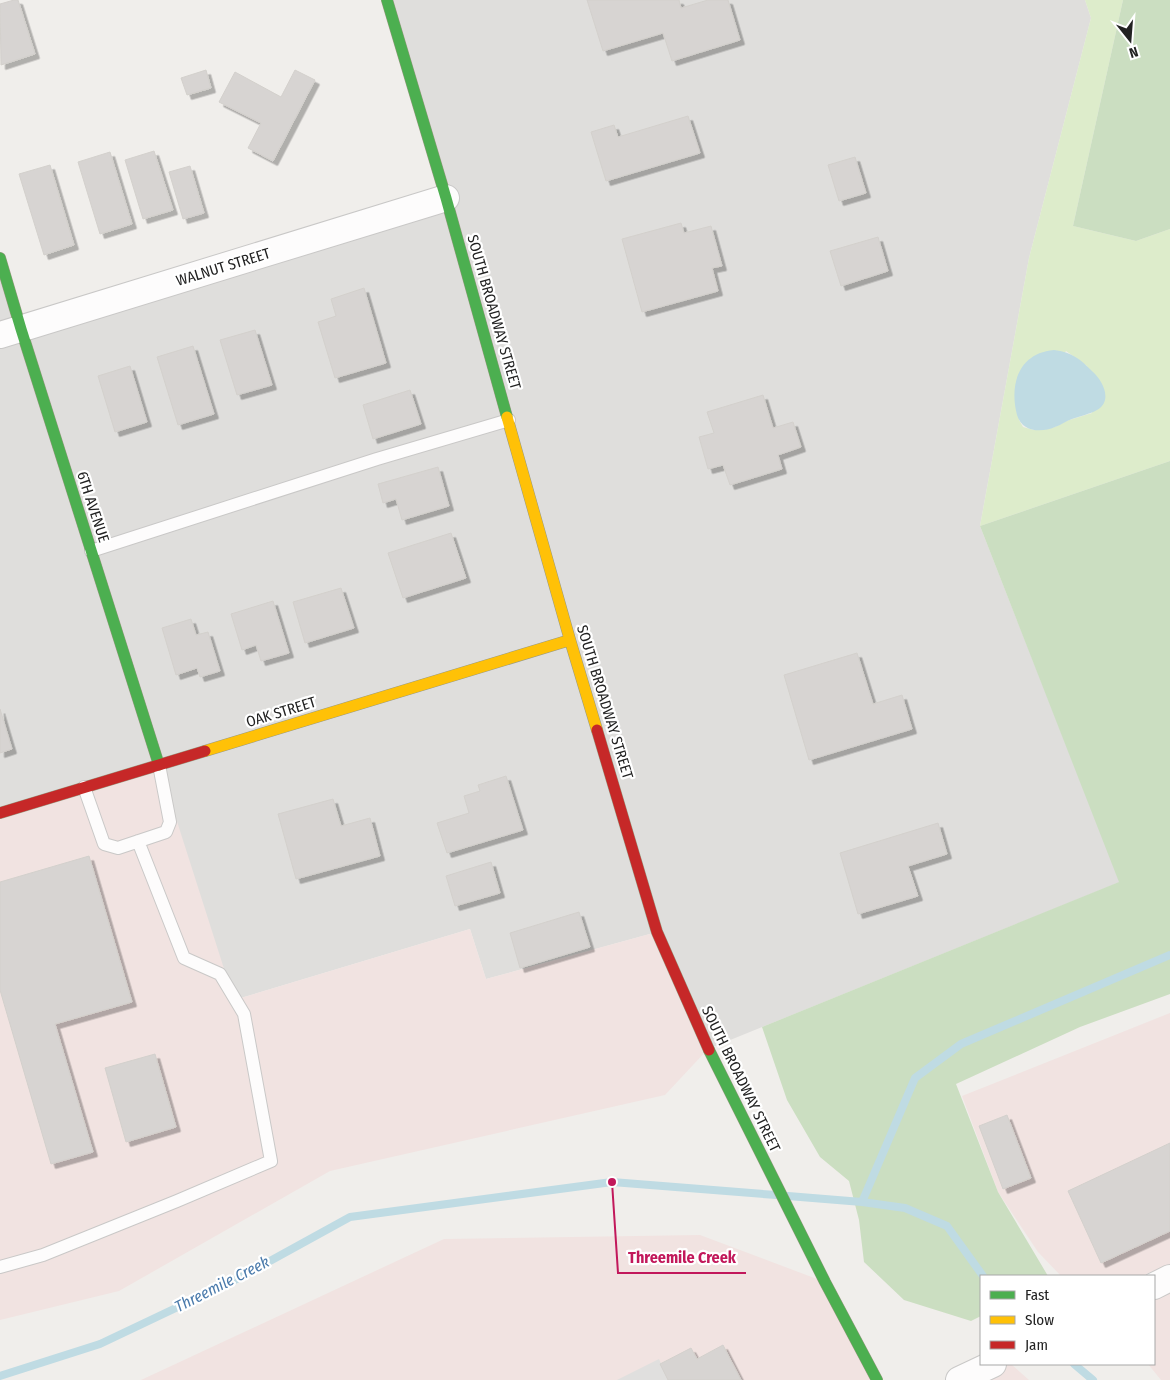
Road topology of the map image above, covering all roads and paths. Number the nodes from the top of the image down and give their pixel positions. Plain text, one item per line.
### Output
1 (386, 0) edge
2 (446, 198) junction
3 (0, 258) edge
4 (10, 332) edge
5 (508, 420) junction
6 (91, 551) junction
7 (570, 640) junction
8 (158, 765) junction
9 (84, 787) junction
10 (0, 812) edge
11 (138, 842) junction
12 (0, 1267) edge
13 (1170, 1278) edge
14 (1155, 1286) edge
15 (991, 1365) edge
16 (876, 1380) edge
17 (959, 1380) edge

1 - 2 street, SOUTH BROADWAY STREET
2 - 4 street, WALNUT STREET
2 - 5 street, SOUTH BROADWAY STREET
3 - 4 street, 6TH AVENUE
4 - 6 street, 6TH AVENUE
5 - 6 lane
5 - 7 street, SOUTH BROADWAY STREET
6 - 8 street, 6TH AVENUE
7 - 8 street, OAK STREET
7 - 16 street, SOUTH BROADWAY STREET
8 - 9 street, OAK STREET
8 - 11 lane
9 - 10 street, OAK STREET
9 - 11 lane
11 - 12 lane
13 - 14 street
15 - 17 street

